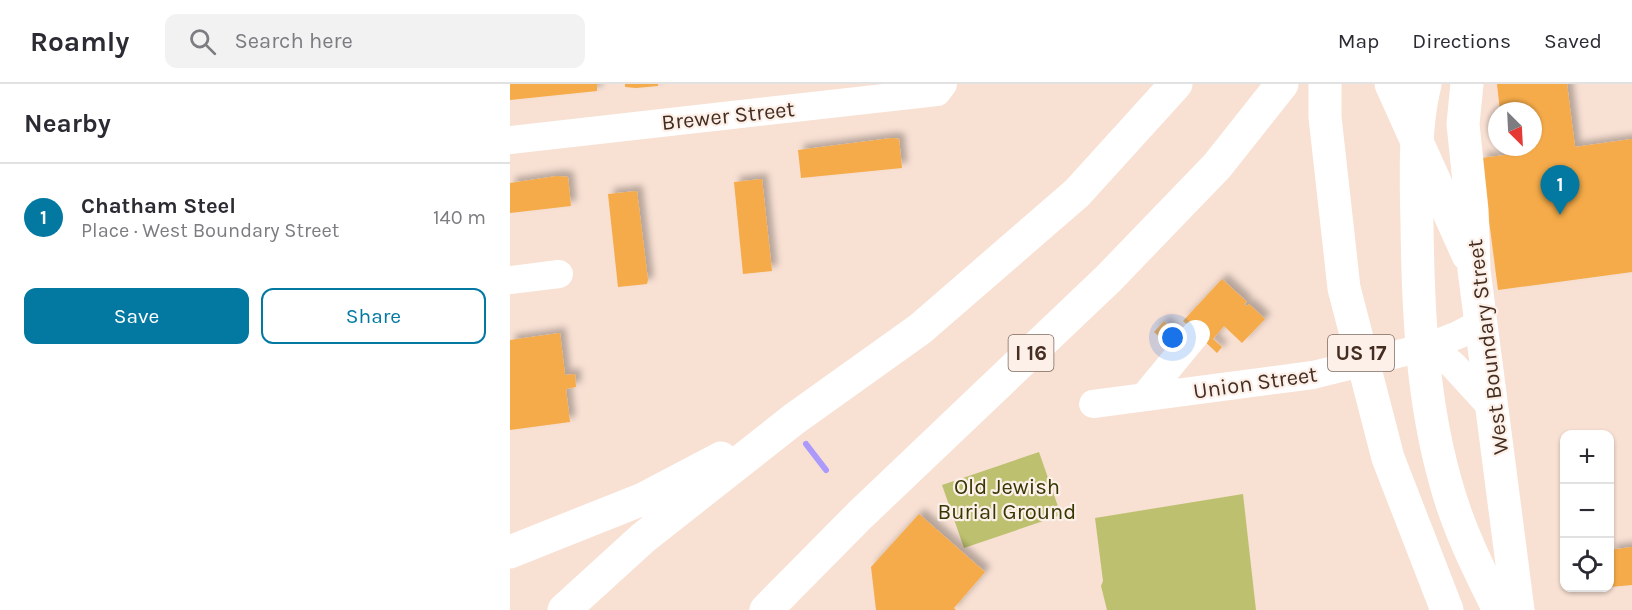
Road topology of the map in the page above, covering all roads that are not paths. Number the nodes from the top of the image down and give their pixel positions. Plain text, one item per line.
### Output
1 (943, 84) edge
2 (1176, 84) edge
3 (1282, 84) edge
4 (1325, 84) edge
5 (1391, 84) edge
6 (1425, 84) edge
7 (1467, 84) edge
8 (510, 140) edge
9 (1474, 270) junction
10 (559, 274) dead end
11 (510, 280) edge
12 (1481, 323) junction
13 (1196, 333) dead end
14 (1430, 345) junction
15 (1144, 397) junction
16 (1093, 404) dead end
17 (1494, 410) junction
18 (794, 419) junction
19 (510, 552) edge
20 (564, 610) edge
21 (766, 610) edge
22 (1447, 610) edge
23 (1499, 610) edge
24 (1518, 610) edge

1 - 8 street, Brewer Street
2 - 18 main road
3 - 21 main road, I 16
4 - 22 main road, US 17
5 - 9 main road
6 - 23 main road, US 17
7 - 9 main road, West Boundary Street
9 - 12 main road, West Boundary Street
10 - 11 street
12 - 14 street, Union Street
12 - 17 main road, West Boundary Street
13 - 15 street
14 - 15 street, Union Street
14 - 17 street
15 - 16 street, Union Street
17 - 24 main road, West Boundary Street
18 - 19 main road
18 - 20 main road

